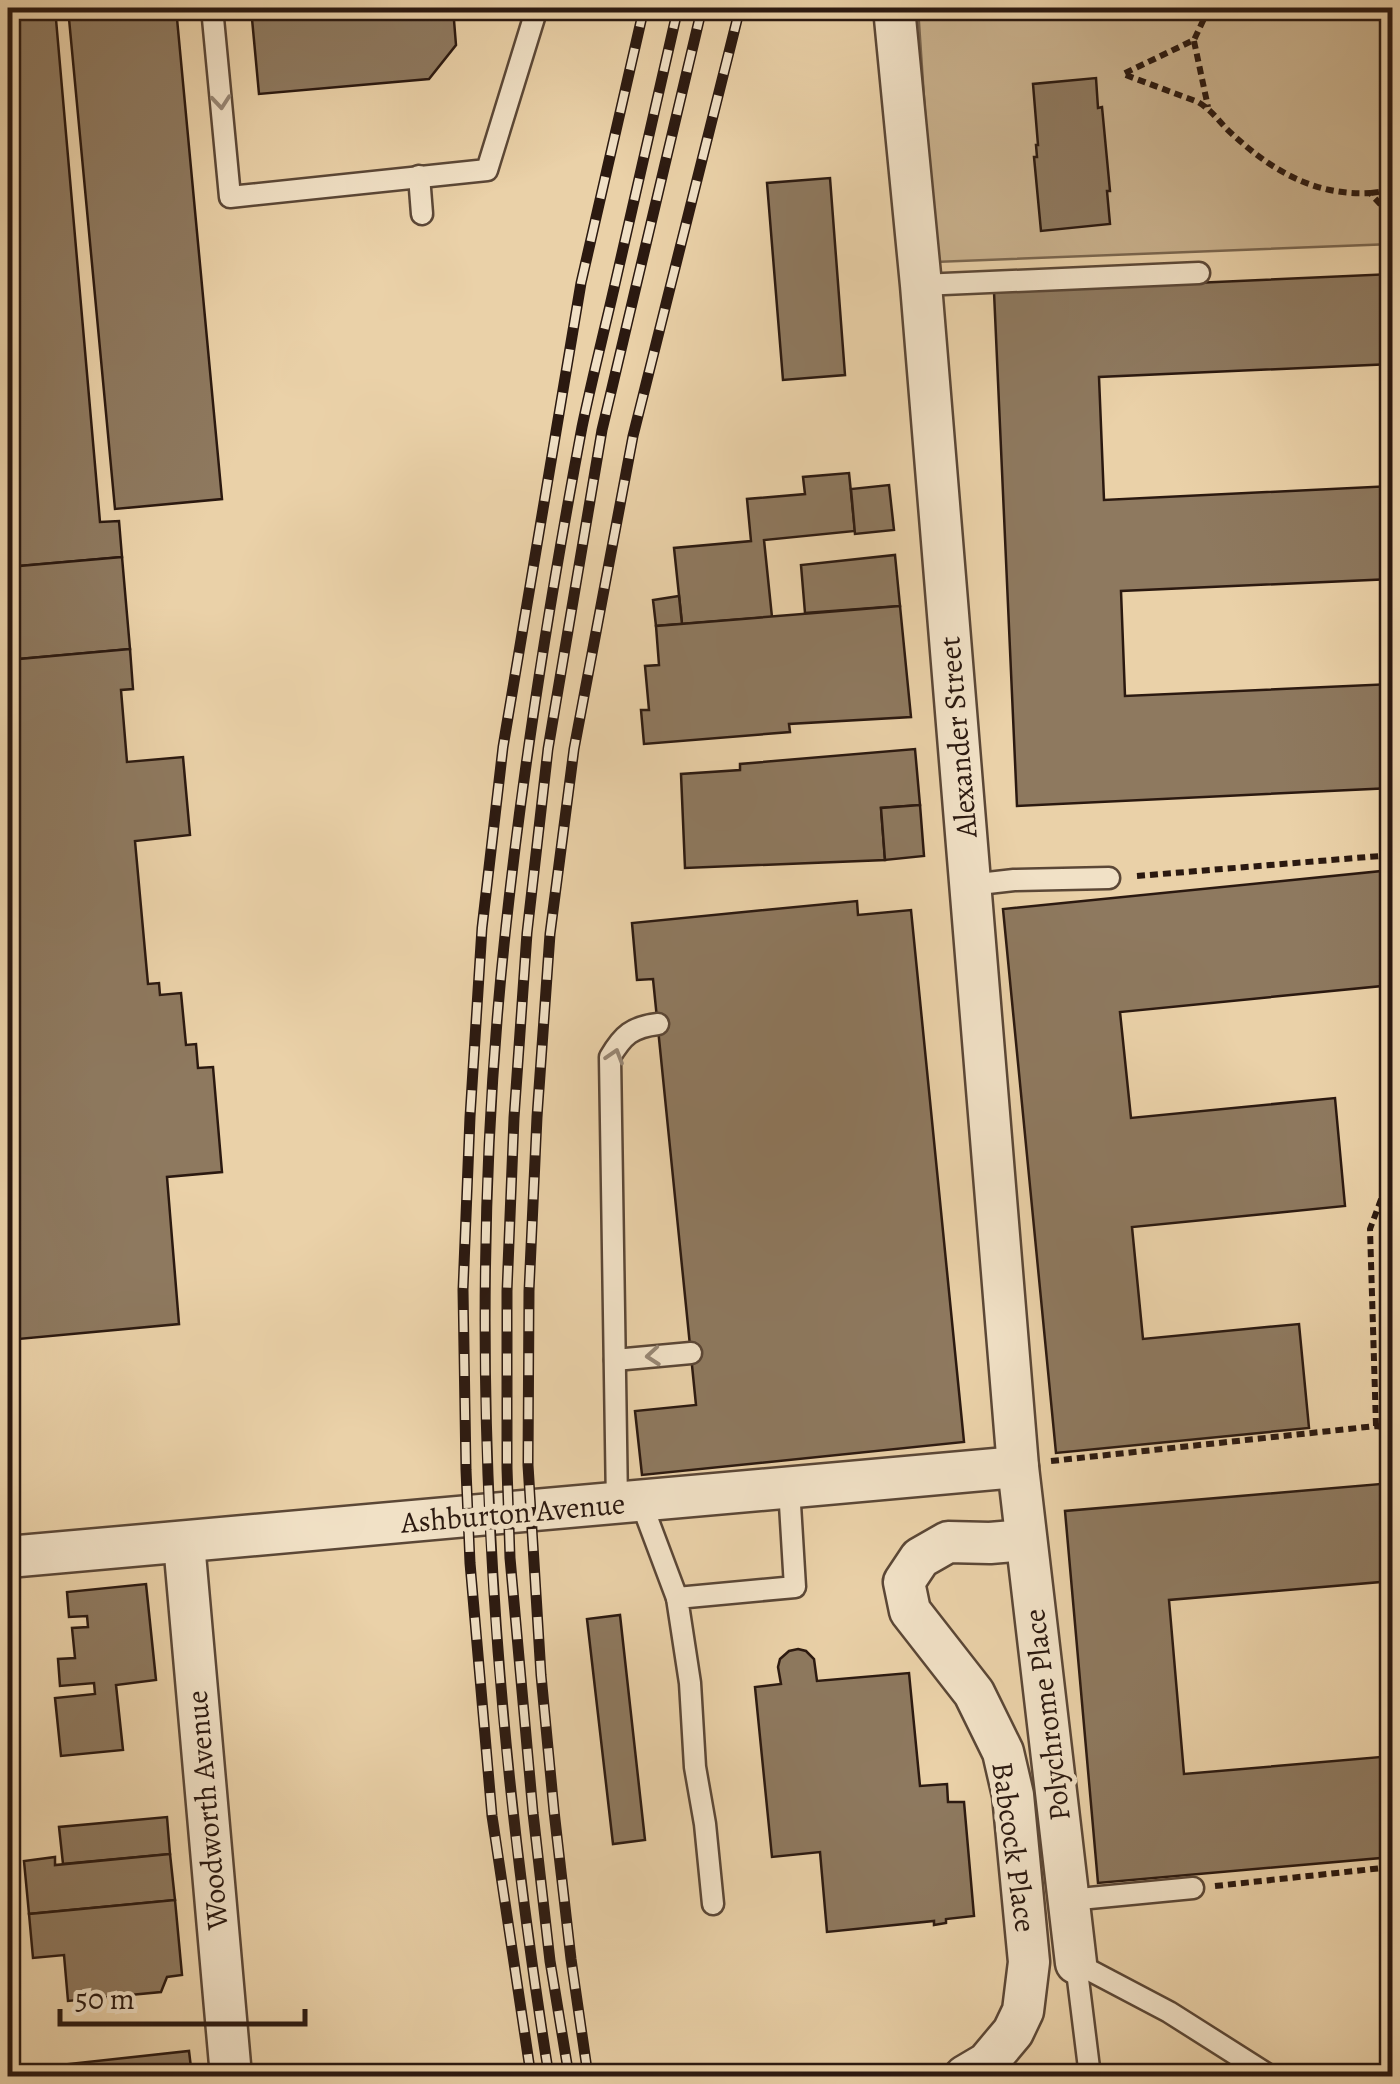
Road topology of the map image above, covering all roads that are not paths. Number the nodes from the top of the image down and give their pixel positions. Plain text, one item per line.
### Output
1 (212, 8) edge
2 (538, 8) edge
3 (894, 8) edge
4 (419, 176) junction
5 (422, 214) dead end
6 (1199, 273) dead end
7 (921, 285) junction
8 (1109, 878) dead end
9 (970, 885) junction
10 (658, 1024) dead end
11 (690, 1352) dead end
12 (615, 1360) junction
13 (1018, 1466) junction
14 (788, 1488) junction
15 (629, 1503) junction
16 (1026, 1540) junction
17 (184, 1543) junction
18 (8, 1558) edge
19 (676, 1598) junction
20 (1056, 1788) junction
21 (1013, 1794) junction
22 (1193, 1888) road end
23 (1069, 1900) junction
24 (714, 1904) dead end
25 (1076, 1962) junction
26 (230, 2076) edge
27 (965, 2076) edge
28 (1090, 2076) edge
29 (1270, 2076) edge

1 -> 4 lane
2 - 4 lane
3 - 7 street, Alexander Street
4 - 5 lane
6 - 7 lane
7 - 9 street, Alexander Street
8 - 9 lane
9 - 13 street, Alexander Street
12 -> 10 lane
11 -> 12 lane
12 - 15 lane
13 - 14 street, Ashburton Avenue
13 - 16 street, Polychrome Place
14 - 15 street, Ashburton Avenue
14 - 19 lane
15 - 17 street, Ashburton Avenue
15 - 19 lane
16 - 20 street, Polychrome Place
16 - 21 street, Babcock Place
17 - 18 street, Ashburton Avenue
17 - 26 street, Woodworth Avenue
19 - 24 lane
20 - 21 street
20 - 23 street, Polychrome Place
21 - 27 street, Babcock Place
22 - 23 lane
23 - 25 street, Polychrome Place
25 - 28 lane
25 - 29 lane

